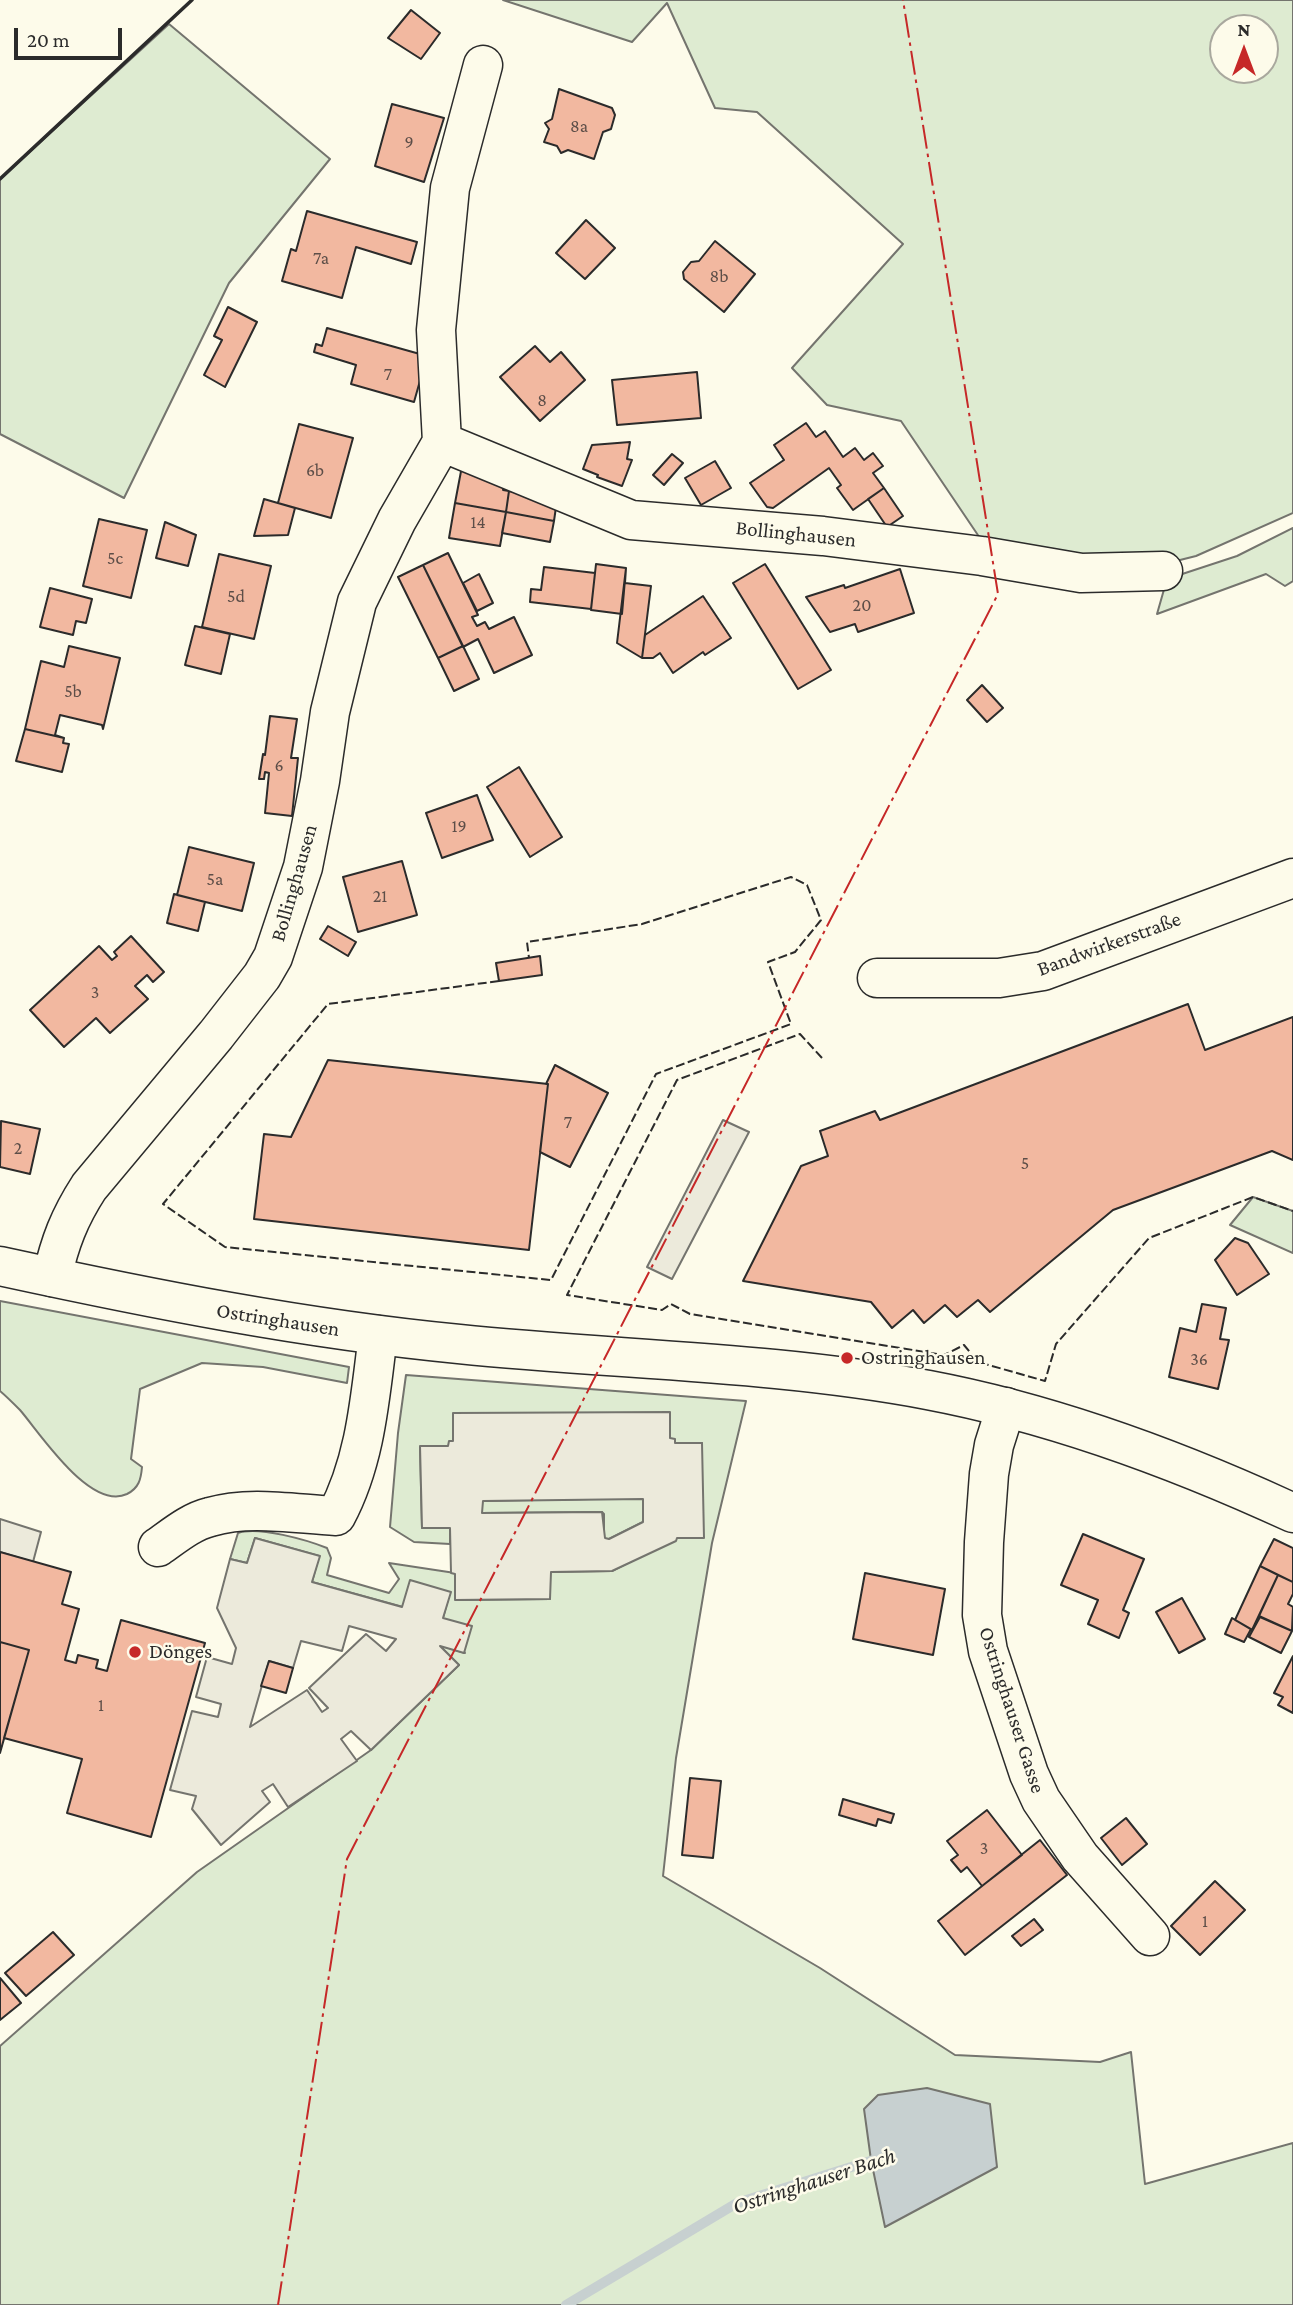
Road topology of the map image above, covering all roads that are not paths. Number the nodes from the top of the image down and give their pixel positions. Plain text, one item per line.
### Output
1 (483, 65) dead end
2 (442, 442) junction
3 (1163, 571) dead end
4 (1293, 878) edge
5 (877, 978) dead end
6 (0, 1266) edge
7 (52, 1277) junction
8 (378, 1335) junction
9 (1006, 1407) junction
10 (1293, 1513) edge
11 (158, 1547) dead end
12 (1150, 1936) dead end

1 - 2 street
2 - 3 street, Bollinghausen
2 - 7 street, Bollinghausen
4 - 5 street, Bandwirkerstraße
6 - 7 street, Ostringhausen
7 - 8 street, Ostringhausen
8 - 9 street, Ostringhausen
8 - 11 street
9 - 10 street, Ostringhausen
9 - 12 street, Ostringhauser Gasse

